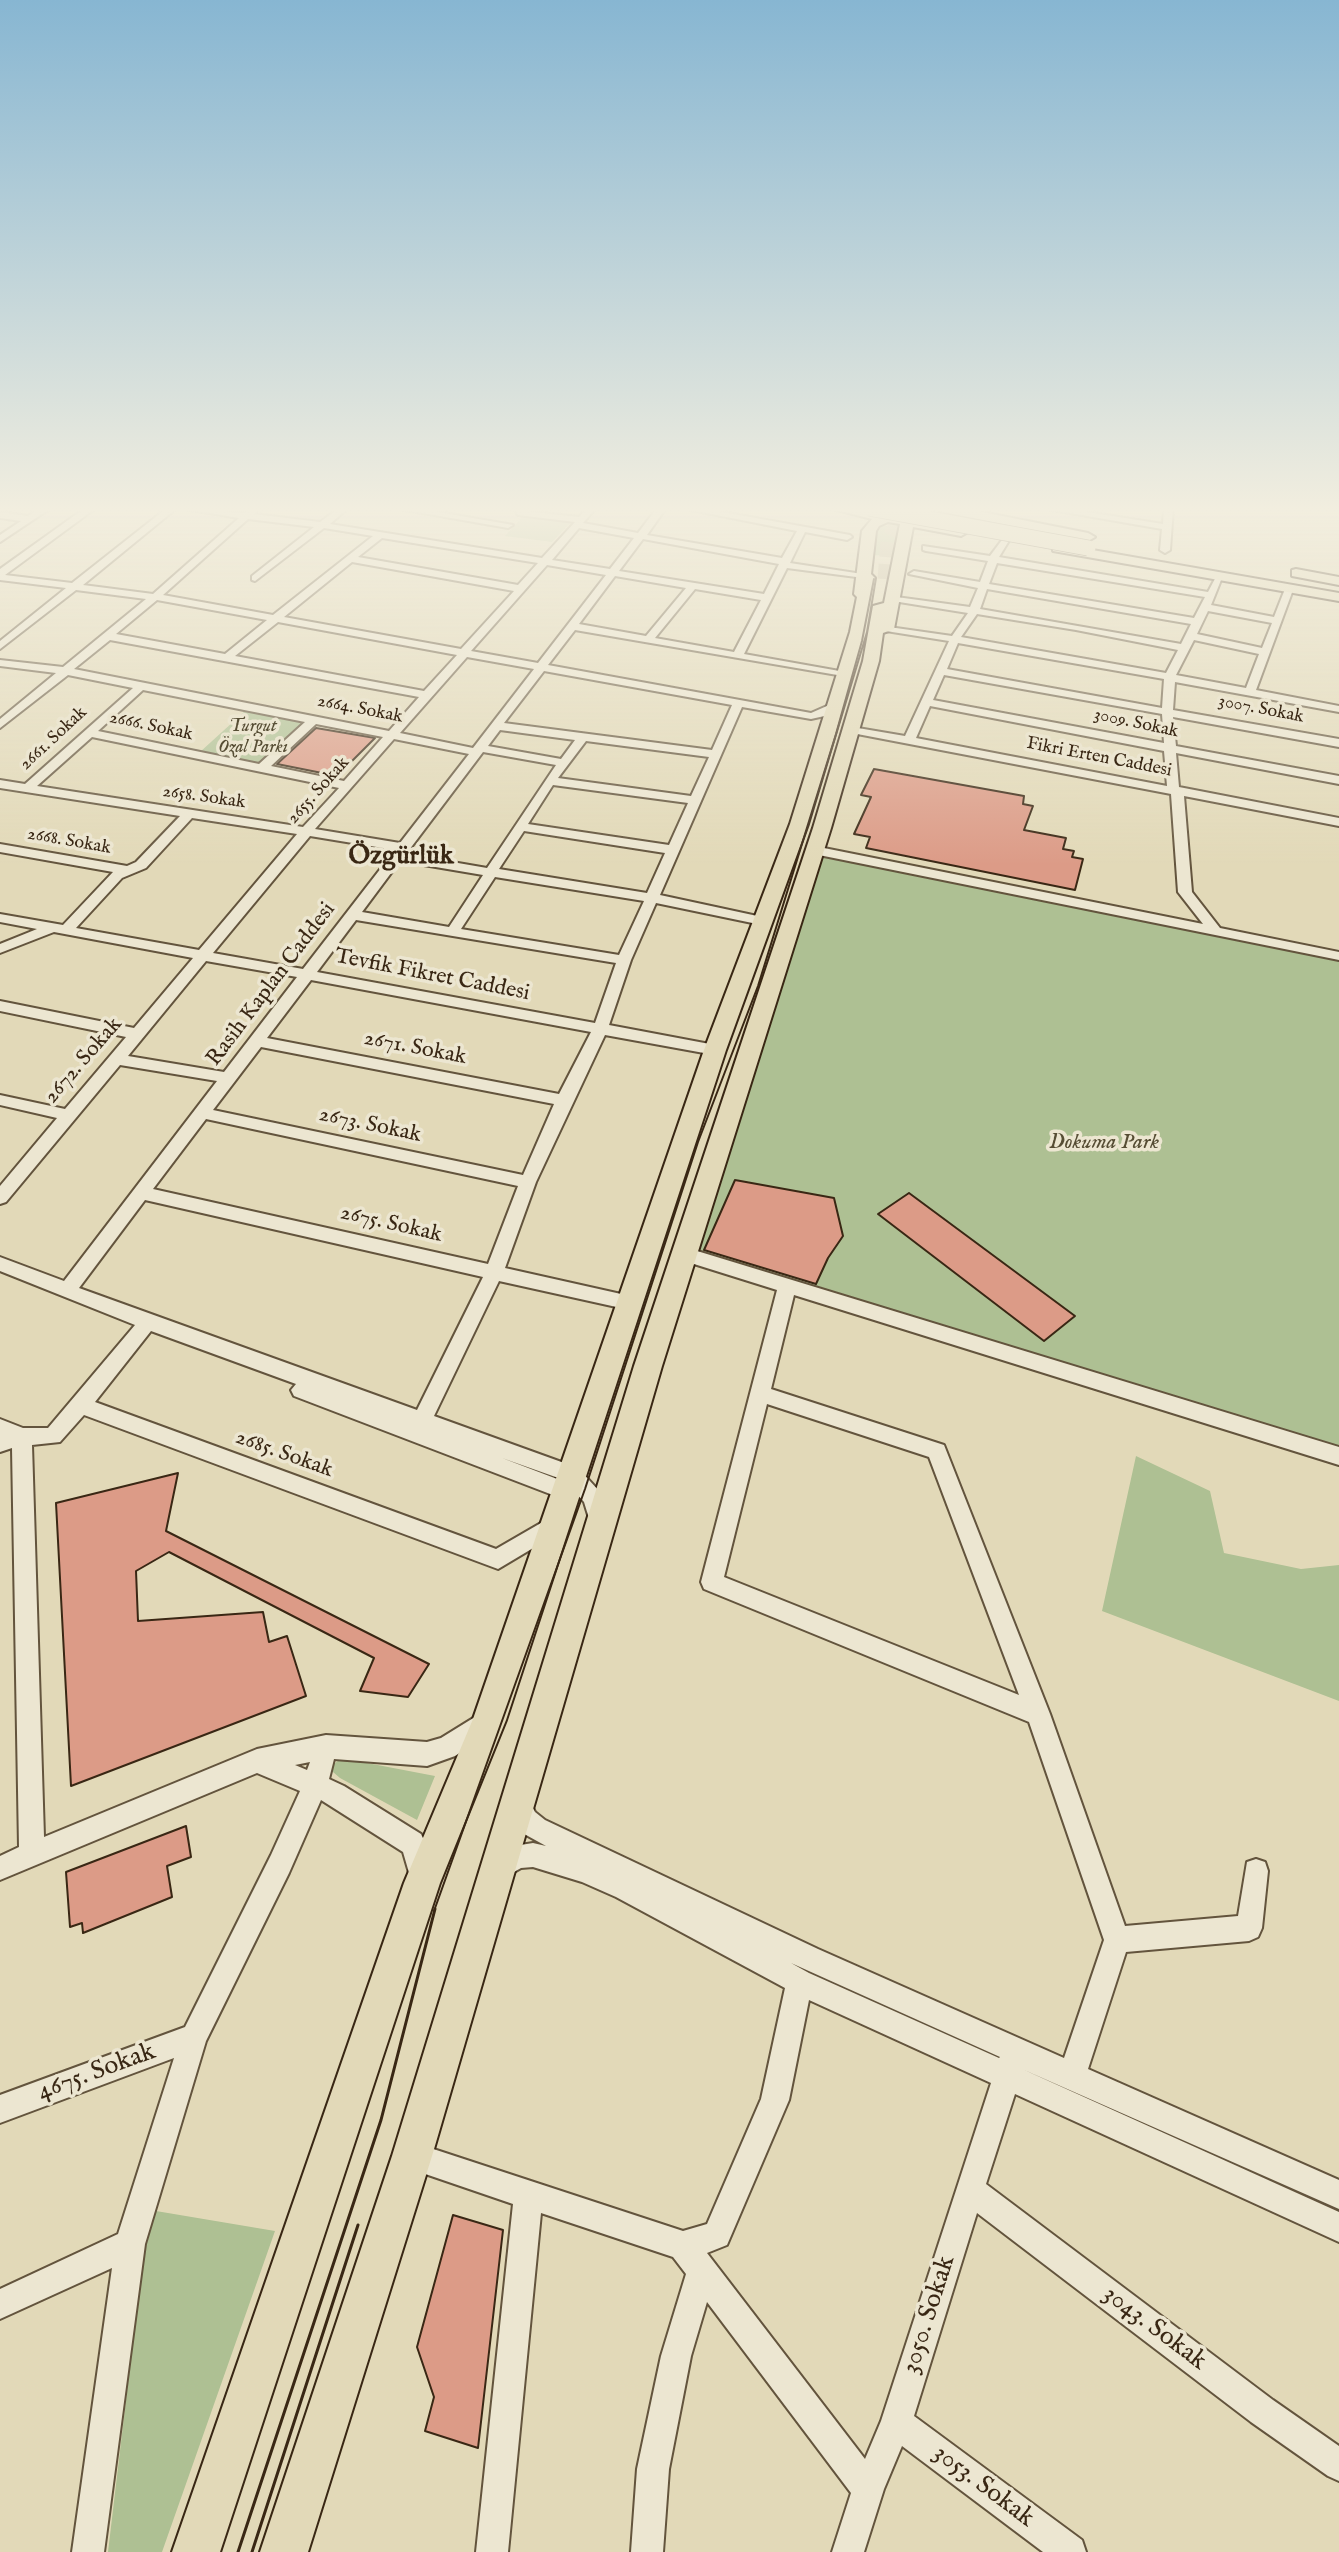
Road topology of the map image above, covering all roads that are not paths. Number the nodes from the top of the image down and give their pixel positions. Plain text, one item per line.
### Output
1 (25, 627) edge
2 (119, 627) edge
3 (267, 627) edge
4 (322, 627) edge
5 (487, 627) edge
6 (572, 627) edge
7 (579, 627) edge
8 (659, 627) edge
9 (752, 627) edge
10 (868, 627) edge
11 (963, 627) edge
12 (1023, 627) edge
13 (1093, 627) edge
14 (1194, 627) edge
15 (1274, 627) edge
16 (886, 628) joint
17 (1092, 630) junction
18 (108, 636) junction
19 (1190, 636) junction
20 (955, 639) junction
21 (648, 640) junction
22 (1069, 642) junction
23 (0, 646) edge
24 (1184, 648) junction
25 (1264, 652) junction
26 (463, 653) junction
27 (737, 656) junction
28 (228, 657) junction
29 (0, 663) edge
30 (541, 668) junction
31 (65, 671) junction
32 (940, 671) junction
33 (1170, 677) junction
34 (851, 685) junction
35 (141, 686) junction
36 (1250, 692) junction
37 (425, 695) junction
38 (926, 702) junction
39 (738, 704) junction
40 (1339, 709) edge
41 (1167, 710) junction
42 (1114, 719) junction
43 (313, 720) junction
44 (0, 725) edge
45 (497, 726) junction
46 (87, 732) junction
47 (392, 735) junction
48 (583, 737) junction
49 (909, 740) junction
50 (1339, 743) edge
51 (479, 750) junction
52 (1171, 750) junction
53 (715, 754) junction
54 (1321, 758) junction
55 (564, 763) junction
56 (262, 768) junction
57 (1339, 780) edge
58 (550, 781) junction
59 (0, 784) edge
60 (348, 786) junction
61 (28, 788) junction
62 (1175, 790) junction
63 (695, 800) junction
64 (188, 815) junction
65 (1339, 822) edge
66 (520, 827) junction
67 (307, 831) junction
68 (0, 848) edge
69 (673, 850) junction
70 (814, 850) junction
71 (400, 852) junction
72 (131, 871) junction
73 (489, 872) junction
74 (652, 898) junction
75 (353, 915) junction
76 (0, 918) edge
77 (762, 921) junction
78 (59, 929) junction
79 (1215, 930) junction
80 (453, 931) junction
81 (0, 949) edge
82 (205, 956) junction
83 (1339, 956) edge
84 (624, 960) junction
85 (307, 975) junction
86 (0, 1006) edge
87 (600, 1029) junction
88 (137, 1034) junction
89 (257, 1041) junction
90 (751, 1041) junction
91 (715, 1050) junction
92 (116, 1059) junction
93 (228, 1078) junction
94 (0, 1100) edge
95 (564, 1100) junction
96 (202, 1113) junction
97 (67, 1115) junction
98 (528, 1182) junction
99 (141, 1193) junction
100 (0, 1198) edge
101 (684, 1254) junction
102 (0, 1264) edge
103 (494, 1273) junction
104 (0, 1274) edge
105 (787, 1286) junction
106 (68, 1289) junction
107 (630, 1303) junction
108 (142, 1330) junction
109 (760, 1394) junction
110 (81, 1405) junction
111 (422, 1420) junction
112 (0, 1427) edge
113 (11, 1440) edge
114 (1339, 1456) edge
115 (568, 1482) junction
116 (599, 1524) junction
117 (553, 1525) junction
118 (1038, 1714) junction
119 (489, 1720) junction
120 (326, 1747) junction
121 (257, 1761) junction
122 (315, 1785) junction
123 (519, 1807) junction
124 (32, 1856) junction
125 (586, 1862) junction
126 (0, 1868) edge
127 (500, 1868) junction
128 (1256, 1871) dead end
129 (422, 1883) junction
130 (1117, 1940) junction
131 (800, 1982) junction
132 (194, 2037) junction
133 (1010, 2063) junction
134 (1072, 2076) junction
135 (0, 2109) edge
136 (412, 2156) junction
137 (970, 2189) junction
138 (528, 2194) junction
139 (1339, 2195) edge
140 (1339, 2227) edge
141 (130, 2244) junction
142 (692, 2258) junction
143 (0, 2304) edge
144 (896, 2422) junction
145 (1339, 2465) edge
146 (868, 2489) junction
147 (88, 2552) edge
148 (196, 2552) edge
149 (284, 2552) edge
150 (492, 2552) edge
151 (647, 2552) edge
152 (848, 2552) edge
153 (1070, 2552) edge

1 - 23 street
2 - 18 street
3 - 28 street
4 - 26 street
5 - 26 street, 2655. Sokak
6 - 30 street, Rasih Kaplan Caddesi
7 - 21 street, Fikri Erten Caddesi
8 - 21 street
9 - 27 street
10 - 34 highway
11 - 20 street
12 - 22 street
13 - 17 street
14 - 19 street
15 - 25 street
16 - 20 street
16 - 34 highway
17 - 22 street
17 - 24 street
18 - 28 street
18 - 31 street
19 - 24 street
19 - 25 street
20 - 22 street
20 - 32 street
21 - 27 street, Fikri Erten Caddesi
22 - 33 street
24 - 33 street
25 - 36 street
26 - 30 street
26 - 37 street, 2655. Sokak
27 - 34 street, Fikri Erten Caddesi
28 - 37 street
29 - 31 street, 2664. Sokak
30 - 39 street
30 - 45 street, Rasih Kaplan Caddesi
31 - 35 street, 2664. Sokak
31 - 44 street
32 - 38 street
32 - 42 street, 3007. Sokak
33 - 36 street
33 - 41 street
34 - 39 street
34 - 49 street, Fikri Erten Caddesi
34 - 70 highway
34 - 77 highway
35 - 43 street, 2664. Sokak
35 - 46 street, 2661. Sokak
36 - 40 street
37 - 47 street, 2655. Sokak
38 - 42 street, 3009. Sokak
38 - 49 street
39 - 53 street
41 - 42 street, 3007. Sokak
41 - 52 street
41 - 54 street, 3007. Sokak
42 - 52 street, 3009. Sokak
43 - 47 street, 2664. Sokak
43 - 56 street
45 - 48 street
45 - 51 street, Rasih Kaplan Caddesi
46 - 56 street, 2666. Sokak
46 - 61 street, 2661. Sokak
47 - 51 street, 2664. Sokak
47 - 60 street, 2655. Sokak
48 - 53 street
48 - 55 street
49 - 62 street, Fikri Erten Caddesi
50 - 54 street, 3007. Sokak
51 - 55 street, 2664. Sokak
51 - 71 street, Rasih Kaplan Caddesi
52 - 54 street, 3009. Sokak
52 - 62 street
53 - 63 street
54 - 57 street, 3009. Sokak
55 - 58 street
56 - 60 street, 2666. Sokak
58 - 63 street
58 - 66 street
59 - 61 street, 2658. Sokak
60 - 67 street, 2655. Sokak
61 - 64 street, 2658. Sokak
62 - 65 street, Fikri Erten Caddesi
62 - 79 street
63 - 69 street
64 - 67 street, 2658. Sokak
64 - 72 street
66 - 69 street
66 - 73 street
67 - 71 street, 2658. Sokak
67 - 82 street, 2655. Sokak
68 - 72 street, 2668. Sokak
69 - 74 street
70 - 79 street
70 - 90 highway
71 - 73 street, 2658. Sokak
71 - 75 street, Rasih Kaplan Caddesi
72 - 78 street
73 - 74 street, 2658. Sokak
73 - 80 street
74 - 77 street, 2658. Sokak
74 - 84 street
75 - 80 street
75 - 85 street, Rasih Kaplan Caddesi
76 - 78 street, Tevfik Fikret Caddesi
77 - 91 highway
78 - 81 street
78 - 82 street, Tevfik Fikret Caddesi
79 - 83 street
80 - 84 street
82 - 85 street, Tevfik Fikret Caddesi
82 - 88 street, 2672. Sokak
84 - 87 street
85 - 87 street, Tevfik Fikret Caddesi
85 - 89 street, Rasih Kaplan Caddesi
86 - 88 street
87 - 91 street, Tevfik Fikret Caddesi
87 - 95 street
88 - 92 street, 2672. Sokak
89 - 93 street, Rasih Kaplan Caddesi
89 - 95 street, 2671. Sokak
90 - 91 highway
90 - 101 highway
91 - 107 highway
92 - 93 street
92 - 97 street, 2672. Sokak
93 - 96 street, Rasih Kaplan Caddesi
94 - 97 street
95 - 98 street
96 - 98 street, 2673. Sokak
96 - 99 street, Rasih Kaplan Caddesi
97 - 100 street, 2672. Sokak
98 - 103 street
99 - 103 street, 2675. Sokak
99 - 106 street, Rasih Kaplan Caddesi
101 - 105 street
101 - 116 highway
102 - 106 street
103 - 107 street, 2675. Sokak
103 - 111 street
104 - 108 street
105 - 109 street
105 - 114 street
106 - 111 street
107 - 115 highway
108 - 110 street
108 - 115 street
109 - 118 street
109 - 118 street
110 - 113 street
110 - 117 street, 2685. Sokak
111 - 115 street
112 - 113 street
113 - 124 street
115 - 116 street
115 - 117 highway
116 - 123 highway
117 - 119 highway
118 - 130 street
119 - 120 street
119 - 129 highway
120 - 121 street
120 - 122 street
121 - 122 street
121 - 124 street
122 - 129 street
122 - 132 street
123 - 125 street
123 - 127 highway
124 - 126 street
125 - 127 street
125 - 131 street
125 - 133 street
127 - 136 highway
128 - 130 street
129 - 148 highway
130 - 134 street
131 - 133 street
131 - 142 street
132 - 135 street, 4675. Sokak
132 - 141 street
133 - 134 street
133 - 137 street, 3050. Sokak
133 - 140 street
134 - 139 street
136 - 138 street
136 - 149 highway
137 - 144 street, 3050. Sokak
137 - 145 street, 3043. Sokak
138 - 142 street
138 - 150 street
141 - 143 street
141 - 147 street
142 - 146 street
142 - 151 street
144 - 146 street, 3050. Sokak
144 - 153 street, 3053. Sokak
146 - 152 street, 3050. Sokak

